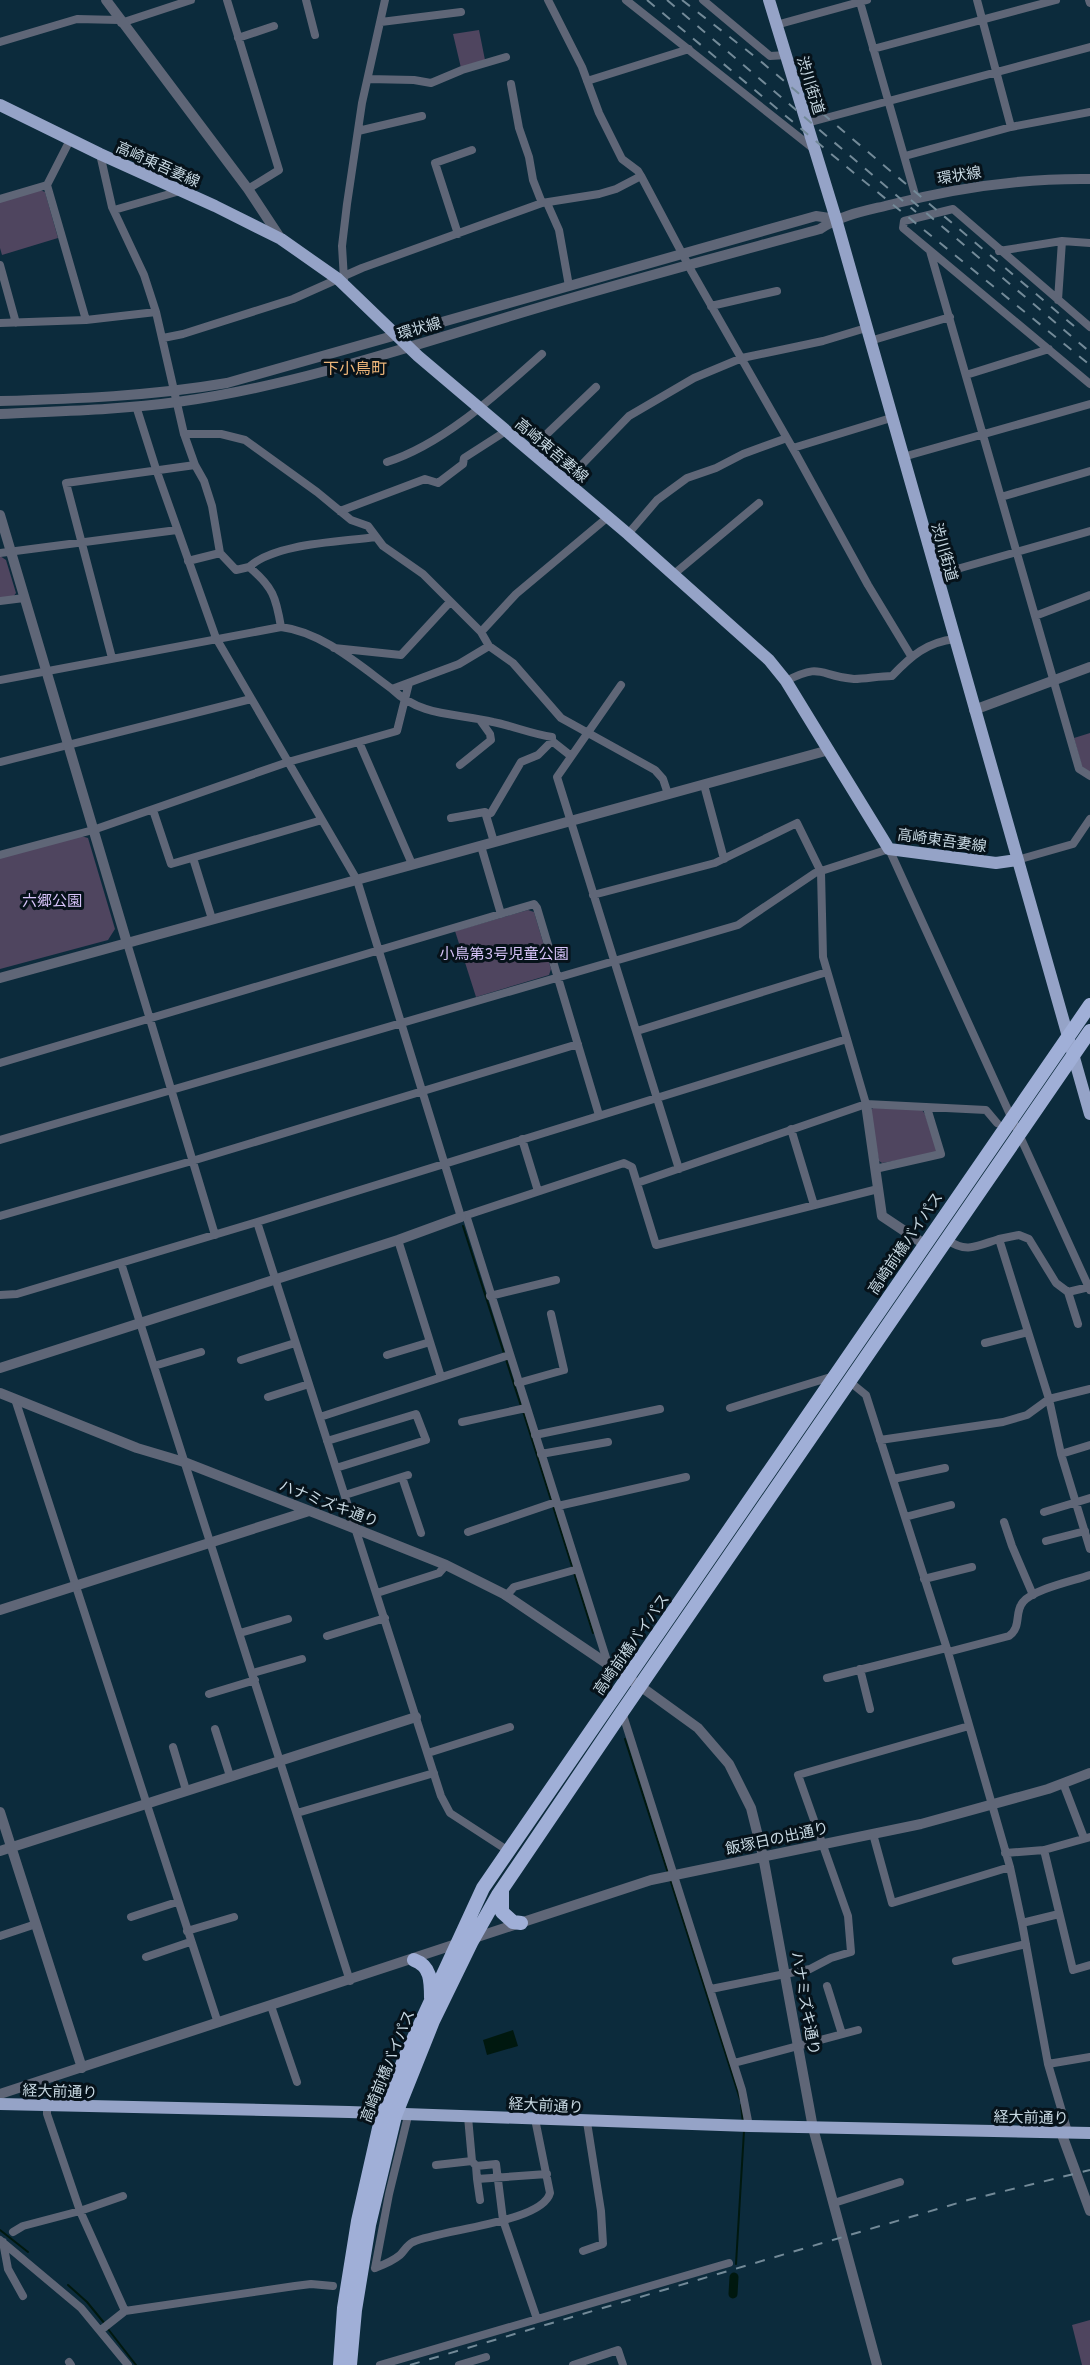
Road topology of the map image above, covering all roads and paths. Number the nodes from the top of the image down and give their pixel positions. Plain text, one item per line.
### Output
1 (106, 0) edge
2 (191, 0) edge
3 (227, 0) edge
4 (306, 0) edge
5 (385, 0) edge
6 (548, 0) edge
7 (626, 0) edge
8 (703, 0) edge
9 (769, 0) edge
10 (977, 0) edge
11 (1056, 0) edge
12 (863, 1) edge
13 (461, 12) dead end
14 (982, 20) junction
15 (120, 21) junction
16 (381, 22) junction
17 (776, 25) junction
18 (274, 26) dead end
19 (315, 35) dead end
20 (238, 38) junction
21 (0, 42) edge
22 (1090, 47) edge
23 (689, 49) junction
24 (873, 49) junction
25 (787, 55) junction
26 (506, 57) dead end
27 (996, 72) junction
28 (368, 79) junction
29 (587, 81) junction
30 (511, 84) dead end
31 (888, 100) junction
32 (0, 105) edge
33 (1090, 112) edge
34 (422, 116) dead end
35 (807, 123) junction
36 (1011, 127) junction
37 (358, 131) junction
38 (70, 140) junction
39 (472, 150) dead end
40 (815, 150) junction
41 (100, 154) junction
42 (904, 156) junction
43 (641, 176) junction
44 (1090, 179) edge
45 (47, 185) junction
46 (248, 189) junction
47 (181, 191) junction
48 (916, 198) junction
49 (0, 199) edge
50 (544, 203) junction
51 (114, 210) junction
52 (836, 219) junction
53 (458, 234) junction
54 (281, 239) junction
55 (1062, 241) junction
56 (1090, 243) edge
57 (930, 250) junction
58 (999, 251) junction
59 (683, 254) junction
60 (0, 264) edge
61 (688, 265) junction
62 (342, 279) junction
63 (569, 286) junction
64 (777, 291) dead end
65 (1058, 300) junction
66 (711, 306) junction
67 (156, 312) junction
68 (950, 317) junction
69 (86, 320) junction
70 (16, 322) junction
71 (0, 323) edge
72 (1090, 327) edge
73 (866, 328) junction
74 (397, 336) junction
75 (163, 338) junction
76 (870, 341) junction
77 (409, 347) junction
78 (1049, 349) junction
79 (542, 354) dead end
80 (741, 358) junction
81 (966, 375) junction
82 (1090, 384) edge
83 (596, 387) dead end
84 (176, 397) junction
85 (0, 401) edge
86 (1090, 404) edge
87 (136, 406) junction
88 (480, 408) junction
89 (0, 414) edge
90 (891, 418) junction
91 (506, 430) junction
92 (184, 434) junction
93 (983, 434) junction
94 (787, 438) junction
95 (793, 448) junction
96 (529, 451) junction
97 (903, 457) junction
98 (387, 462) dead end
99 (195, 465) junction
100 (156, 470) junction
101 (1090, 471) edge
102 (565, 482) junction
103 (1001, 497) junction
104 (759, 503) dead end
105 (340, 511) junction
106 (0, 515) edge
107 (608, 518) junction
108 (177, 530) junction
109 (1090, 531) edge
110 (628, 534) junction
111 (376, 537) junction
112 (82, 543) junction
113 (5, 552) edge
114 (1017, 552) junction
115 (220, 553) junction
116 (188, 561) junction
117 (249, 567) junction
118 (674, 574) junction
119 (936, 575) junction
120 (1090, 595) edge
121 (24, 598) junction
122 (0, 601) edge
123 (450, 602) junction
124 (1035, 616) junction
125 (281, 627) junction
126 (481, 632) junction
127 (216, 638) junction
128 (954, 639) junction
129 (489, 646) junction
130 (333, 648) junction
131 (911, 656) junction
132 (112, 658) junction
133 (1090, 667) edge
134 (45, 671) junction
135 (0, 680) edge
136 (786, 681) junction
137 (1053, 681) junction
138 (409, 683) junction
139 (621, 685) dead end
140 (392, 689) junction
141 (251, 699) junction
142 (405, 701) junction
143 (975, 710) junction
144 (480, 720) junction
145 (587, 733) junction
146 (552, 741) junction
147 (359, 742) junction
148 (68, 744) junction
149 (829, 750) junction
150 (571, 756) junction
151 (0, 762) edge
152 (288, 762) junction
153 (460, 765) dead end
154 (1090, 776) edge
155 (704, 785) junction
156 (668, 794) junction
157 (153, 810) junction
158 (486, 814) junction
159 (452, 818) dead end
160 (1090, 819) edge
161 (322, 820) junction
162 (570, 821) junction
163 (93, 830) junction
164 (494, 842) junction
165 (481, 846) junction
166 (889, 849) junction
167 (0, 855) edge
168 (193, 858) junction
169 (724, 859) junction
170 (1017, 860) junction
171 (412, 864) junction
172 (821, 872) junction
173 (357, 880) junction
174 (593, 895) junction
175 (501, 914) junction
176 (212, 919) junction
177 (128, 943) junction
178 (379, 950) junction
179 (614, 961) junction
180 (827, 972) junction
181 (558, 977) junction
182 (0, 978) edge
183 (1090, 1005) edge
184 (150, 1020) junction
185 (401, 1022) junction
186 (637, 1031) junction
187 (1090, 1031) edge
188 (1069, 1035) junction
189 (847, 1039) junction
190 (578, 1044) junction
191 (1074, 1056) junction
192 (0, 1063) edge
193 (170, 1089) junction
194 (422, 1090) junction
195 (657, 1097) junction
196 (866, 1104) junction
197 (927, 1108) junction
198 (1090, 1114) edge
199 (599, 1115) junction
200 (1011, 1118) junction
201 (997, 1123) dead end
202 (791, 1130) junction
203 (1019, 1136) junction
204 (522, 1139) junction
205 (0, 1140) edge
206 (192, 1161) junction
207 (444, 1162) junction
208 (679, 1168) junction
209 (875, 1169) junction
210 (637, 1183) junction
211 (878, 1189) junction
212 (538, 1191) junction
213 (814, 1205) junction
214 (0, 1216) edge
215 (464, 1216) junction
216 (257, 1222) junction
217 (214, 1235) junction
218 (999, 1239) junction
219 (398, 1240) junction
220 (948, 1240) junction
221 (924, 1244) junction
222 (120, 1263) junction
223 (274, 1280) junction
224 (556, 1280) dead end
225 (1089, 1286) edge
226 (1068, 1292) junction
227 (0, 1295) edge
228 (490, 1296) junction
229 (551, 1314) dead end
230 (141, 1323) junction
231 (1078, 1324) dead end
232 (1028, 1332) junction
233 (430, 1342) junction
234 (295, 1343) junction
235 (985, 1343) dead end
236 (201, 1352) dead end
237 (387, 1355) dead end
238 (509, 1355) junction
239 (241, 1360) dead end
240 (3, 1365) edge
241 (154, 1366) junction
242 (834, 1376) junction
243 (441, 1377) junction
244 (850, 1382) junction
245 (518, 1383) junction
246 (309, 1384) junction
247 (1090, 1389) edge
248 (0, 1393) edge
249 (268, 1397) dead end
250 (15, 1399) junction
251 (1049, 1399) junction
252 (526, 1407) junction
253 (730, 1408) dead end
254 (660, 1409) dead end
255 (320, 1417) junction
256 (462, 1422) dead end
257 (535, 1435) junction
258 (880, 1440) junction
259 (327, 1441) junction
260 (608, 1442) dead end
261 (1090, 1445) edge
262 (1061, 1454) junction
263 (541, 1455) junction
264 (184, 1462) junction
265 (336, 1468) junction
266 (945, 1468) dead end
267 (686, 1477) dead end
268 (893, 1479) junction
269 (345, 1495) junction
270 (1090, 1498) edge
271 (1076, 1502) junction
272 (557, 1504) junction
273 (951, 1505) dead end
274 (309, 1511) junction
275 (1044, 1512) dead end
276 (905, 1517) junction
277 (1004, 1522) dead end
278 (356, 1529) junction
279 (1085, 1531) junction
280 (468, 1532) dead end
281 (420, 1533) dead end
282 (1046, 1541) dead end
283 (211, 1542) junction
284 (1090, 1549) edge
285 (446, 1566) junction
286 (972, 1567) dead end
287 (578, 1569) junction
288 (1090, 1575) edge
289 (924, 1579) junction
290 (75, 1586) junction
291 (377, 1593) junction
292 (1033, 1595) junction
293 (506, 1596) junction
294 (0, 1610) edge
295 (385, 1618) junction
296 (288, 1619) dead end
297 (240, 1633) junction
298 (327, 1636) dead end
299 (947, 1650) junction
300 (302, 1659) dead end
301 (608, 1664) junction
302 (860, 1670) junction
303 (254, 1677) junction
304 (628, 1678) junction
305 (827, 1678) dead end
306 (640, 1686) junction
307 (209, 1694) dead end
308 (870, 1709) dead end
309 (622, 1712) junction
310 (416, 1717) junction
311 (969, 1726) junction
312 (510, 1727) dead end
313 (215, 1729) dead end
314 (173, 1747) dead end
315 (428, 1753) junction
316 (280, 1760) junction
317 (434, 1773) junction
318 (1090, 1773) edge
319 (230, 1776) junction
320 (1064, 1782) junction
321 (186, 1790) junction
322 (146, 1803) junction
323 (991, 1806) junction
324 (0, 1812) edge
325 (297, 1813) junction
326 (873, 1834) junction
327 (1087, 1837) edge
328 (822, 1844) junction
329 (11, 1847) junction
330 (507, 1850) junction
331 (1044, 1850) junction
332 (0, 1851) edge
333 (1005, 1853) junction
334 (763, 1856) junction
335 (1010, 1867) junction
336 (674, 1875) junction
337 (502, 1889) junction
338 (177, 1902) junction
339 (1059, 1914) junction
340 (131, 1917) dead end
341 (234, 1917) dead end
342 (521, 1923) junction
343 (1022, 1923) junction
344 (36, 1924) junction
345 (187, 1931) junction
346 (0, 1936) edge
347 (472, 1941) junction
348 (190, 1942) junction
349 (1026, 1944) junction
350 (455, 1946) junction
351 (146, 1957) dead end
352 (414, 1960) junction
353 (956, 1961) dead end
354 (1090, 1965) edge
355 (785, 1974) junction
356 (350, 1981) junction
357 (826, 1986) dead end
358 (711, 1989) junction
359 (432, 2000) junction
360 (271, 2006) junction
361 (218, 2023) junction
362 (858, 2030) dead end
363 (842, 2034) junction
364 (798, 2046) junction
365 (1090, 2057) edge
366 (734, 2063) junction
367 (1048, 2064) junction
368 (82, 2068) junction
369 (297, 2082) dead end
370 (25, 2087) junction
371 (0, 2094) edge
372 (4, 2104) edge
373 (47, 2106) junction
374 (395, 2116) junction
375 (468, 2117) junction
376 (535, 2119) junction
377 (587, 2122) junction
378 (749, 2126) junction
379 (813, 2128) junction
380 (1065, 2132) junction
381 (1090, 2133) edge
382 (474, 2163) junction
383 (436, 2164) dead end
384 (546, 2174) junction
385 (499, 2177) junction
386 (477, 2179) junction
387 (900, 2182) dead end
388 (123, 2196) dead end
389 (480, 2200) dead end
390 (834, 2203) junction
391 (80, 2211) junction
392 (1090, 2211) edge
393 (503, 2220) junction
394 (13, 2232) dead end
395 (1, 2241) edge
396 (583, 2251) dead end
397 (2, 2258) edge
398 (729, 2263) dead end
399 (333, 2286) dead end
400 (23, 2296) dead end
401 (125, 2311) junction
402 (537, 2319) junction
403 (104, 2327) junction
404 (486, 2357) dead end
405 (128, 2365) edge
406 (340, 2365) edge
407 (350, 2365) edge
408 (380, 2365) edge
409 (459, 2365) edge
410 (573, 2365) edge
411 (623, 2365) edge
412 (877, 2365) edge

1 - 15 street
2 - 15 street
3 - 20 street
4 - 19 street
5 - 16 street
6 - 29 street
7 - 23 street
8 - 25 street
9 - 17 main road, 渋川街道
10 - 14 street
11 - 14 street
12 - 17 street
12 - 24 street
13 - 16 street
14 - 24 street
14 - 27 street
15 - 21 street
15 - 46 street
16 - 28 street
17 - 25 main road, 渋川街道
18 - 20 street
20 - 46 street
22 - 27 street
23 - 29 street
23 - 40 street
24 - 31 street
25 - 35 main road, 渋川街道
26 - 28 street
27 - 31 street
27 - 36 street
28 - 37 street
29 - 43 street
30 - 50 street
31 - 35 street
31 - 42 street
32 - 38 main road, 高崎東吾妻線
33 - 36 street
34 - 37 street
35 - 40 main road, 渋川街道
36 - 42 street
37 - 62 street
38 - 41 main road, 高崎東吾妻線
38 - 45 street
39 - 53 street
40 - 52 main road, 渋川街道
41 - 47 main road, 高崎東吾妻線
41 - 51 street
42 - 48 street
43 - 50 street
43 - 59 street
44 - 48 street, 環状線
45 - 49 street
45 - 69 street
46 - 54 street
47 - 51 street
47 - 54 main road, 高崎東吾妻線
48 - 52 street, 環状線
50 - 53 street
50 - 63 street
51 - 67 street
52 - 59 street, 環状線
52 - 61 street, 環状線
52 - 73 main road, 渋川街道
53 - 62 street
54 - 62 main road, 高崎東吾妻線
55 - 56 street
55 - 58 street
55 - 65 street
57 - 58 street
57 - 68 street
57 - 78 street
58 - 65 street
59 - 61 street
59 - 63 street, 環状線
60 - 70 street
61 - 66 street
61 - 77 street, 環状線
62 - 74 main road, 高崎東吾妻線
62 - 75 street
63 - 74 street, 環状線
64 - 66 street
65 - 72 street
66 - 80 street
67 - 69 street
67 - 75 street
68 - 76 street
68 - 81 street
69 - 70 street
70 - 71 street
73 - 76 main road, 渋川街道
73 - 80 street
74 - 77 main road, 高崎東吾妻線
74 - 84 street, 環状線
75 - 84 street
76 - 90 main road, 渋川街道
77 - 84 street, 環状線
77 - 88 main road, 高崎東吾妻線
78 - 81 street
78 - 82 street
79 - 88 street
80 - 94 street
80 - 102 street
81 - 93 street
83 - 96 street
84 - 85 street, 環状線
84 - 87 street, 環状線
84 - 92 street
86 - 93 street
87 - 89 street, 環状線
87 - 100 street
88 - 91 main road, 高崎東吾妻線
88 - 98 street
90 - 95 street
90 - 97 main road, 渋川街道
91 - 96 main road, 高崎東吾妻線
91 - 105 street
92 - 99 street
92 - 105 street
93 - 97 street
93 - 103 street
94 - 95 street
94 - 110 street
95 - 131 street
96 - 102 main road, 高崎東吾妻線
97 - 119 main road, 渋川街道
99 - 100 street
99 - 115 street
100 - 108 street
100 - 112 street
101 - 103 street
102 - 107 main road, 高崎東吾妻線
103 - 114 street
104 - 118 street
105 - 111 street
106 - 113 street
107 - 110 main road, 高崎東吾妻線
107 - 126 street
108 - 112 street
108 - 116 street
109 - 114 street
110 - 118 main road, 高崎東吾妻線
111 - 117 street
111 - 123 street
112 - 113 street
112 - 132 street
113 - 121 street
114 - 119 street
114 - 124 street
115 - 116 street
115 - 117 street
116 - 127 street
117 - 125 street
118 - 136 main road, 高崎東吾妻線
119 - 128 main road, 渋川街道
120 - 124 street
121 - 122 street
121 - 134 street
123 - 126 street
123 - 130 street
124 - 137 street
125 - 127 street
125 - 130 street
126 - 129 street
127 - 132 street
127 - 141 street
128 - 131 street
128 - 143 main road, 渋川街道
129 - 138 street
129 - 145 street
130 - 140 street
131 - 136 street
132 - 134 street
133 - 137 street
134 - 135 street
134 - 148 street
136 - 149 main road, 高崎東吾妻線
137 - 143 street
137 - 154 street
138 - 140 street
138 - 142 street
139 - 145 street
140 - 142 street
141 - 148 street
141 - 152 street
142 - 144 street
142 - 147 street
143 - 170 main road, 渋川街道
144 - 146 street
144 - 153 street
145 - 150 street
145 - 156 street
146 - 150 street
146 - 158 street
147 - 152 street
147 - 171 street
148 - 151 street
148 - 163 street
149 - 155 street
149 - 166 main road, 高崎東吾妻線
150 - 162 street
152 - 157 street
152 - 161 street
155 - 156 street
155 - 169 street
156 - 162 street
157 - 163 street
157 - 168 street
158 - 159 street
158 - 164 street
160 - 170 street
161 - 168 street
161 - 173 street
162 - 164 street
162 - 174 street
163 - 167 street
163 - 177 street
164 - 165 street
165 - 171 street
165 - 175 street
166 - 170 main road, 高崎東吾妻線
166 - 172 street
166 - 200 street
168 - 176 street
169 - 172 street
169 - 174 street
170 - 188 main road, 渋川街道
171 - 173 street
172 - 179 street
172 - 180 street
173 - 176 street
173 - 178 street
174 - 179 street
175 - 178 street
175 - 181 street
176 - 177 street
177 - 182 street
177 - 184 street
178 - 184 street
178 - 185 street
179 - 181 street
179 - 186 street
180 - 186 street
180 - 189 street
181 - 185 street
181 - 190 street
183 - 188 highway, 高崎前橋バイパス
184 - 192 street
184 - 193 street
185 - 193 street
185 - 194 street
186 - 195 street
187 - 191 highway, 高崎前橋バイパス
188 - 191 main road, 渋川街道
188 - 200 highway, 高崎前橋バイパス
189 - 195 street
189 - 196 street
190 - 194 street
190 - 199 street
191 - 198 main road, 渋川街道
191 - 203 highway, 高崎前橋バイパス
193 - 205 street
193 - 206 street
194 - 206 street
194 - 207 street
195 - 199 street
195 - 208 street
196 - 197 street
196 - 202 street
196 - 209 street
197 - 201 street
197 - 209 street
199 - 204 street
200 - 203 street
200 - 221 highway, 高崎前橋バイパス
202 - 208 street
202 - 213 street
203 - 220 highway, 高崎前橋バイパス
203 - 225 street
204 - 207 street
204 - 212 street
206 - 214 street
206 - 217 street
207 - 215 street
207 - 216 street
208 - 210 street
209 - 211 street
210 - 212 street
210 - 213 street
211 - 213 street
211 - 221 street
212 - 215 street
215 - 219 street
215 - 228 street
216 - 217 street
216 - 223 street
217 - 222 street
218 - 220 street
218 - 226 street
218 - 232 street
219 - 223 street
219 - 233 street
220 - 244 highway, 高崎前橋バイパス
221 - 242 highway, 高崎前橋バイパス
222 - 227 street
222 - 230 street
223 - 230 street
223 - 234 street
224 - 228 street
225 - 226 street
226 - 231 street
228 - 238 street
229 - 245 street
230 - 240 street
230 - 241 street
232 - 235 street
232 - 251 street
233 - 237 street
233 - 243 street
234 - 239 street
234 - 246 street
236 - 241 street
238 - 243 street
238 - 245 street
241 - 264 street
242 - 253 street
242 - 304 highway, 高崎前橋バイパス
243 - 255 street
244 - 258 street
244 - 306 highway, 高崎前橋バイパス
245 - 252 street
246 - 249 street
246 - 255 street
247 - 251 street
248 - 250 street, ハナミズキ通り
250 - 264 street, ハナミズキ通り
250 - 290 street
251 - 258 street
251 - 262 street
252 - 256 street
252 - 257 street
254 - 257 street
255 - 259 street
257 - 263 street
258 - 268 street
259 - 265 street
259 - 265 street
260 - 263 street
261 - 262 street
262 - 271 street
263 - 272 street
264 - 274 street, ハナミズキ通り
264 - 283 street
265 - 269 street
266 - 268 street
267 - 272 street
268 - 276 street
269 - 278 street
269 - 281 street
270 - 271 street
271 - 275 street
271 - 279 street
272 - 280 street
272 - 287 street
273 - 276 street
274 - 278 street, ハナミズキ通り
274 - 283 street
276 - 289 street
277 - 292 street
278 - 285 street, ハナミズキ通り
278 - 291 street
279 - 282 street
279 - 284 street
283 - 290 street
283 - 297 street
285 - 291 street
285 - 293 street, ハナミズキ通り
286 - 289 street
287 - 293 street
287 - 301 street
288 - 292 street
289 - 299 street
290 - 294 street
290 - 322 street
291 - 295 street
292 - 299 street
293 - 301 street, ハナミズキ通り
295 - 298 street
295 - 310 street
296 - 297 street
297 - 303 street
299 - 302 street
299 - 311 street
300 - 303 street
301 - 304 street, ハナミズキ通り
302 - 305 street
302 - 308 street
303 - 307 street
303 - 316 street
304 - 306 street, ハナミズキ通り
304 - 330 highway, 高崎前橋バイパス
306 - 309 highway, 高崎前橋バイパス
306 - 334 street, ハナミズキ通り
309 - 336 street
309 - 337 highway, 高崎前橋バイパス
310 - 315 street
310 - 316 street
311 - 323 street
311 - 328 street
312 - 315 street
313 - 319 street
314 - 321 street
315 - 317 street
316 - 319 street
316 - 325 street
317 - 325 street
317 - 330 street
318 - 320 street, 飯塚日の出通り
319 - 321 street
320 - 323 street, 飯塚日の出通り
320 - 327 street
321 - 322 street
322 - 329 street
322 - 338 street
323 - 326 street, 飯塚日の出通り
323 - 333 street
324 - 329 street
325 - 356 street
326 - 328 street, 飯塚日の出通り
326 - 335 street
327 - 331 street
328 - 334 street, 飯塚日の出通り
328 - 355 street
329 - 332 street
329 - 344 street
330 - 350 highway, 高崎前橋バイパス
331 - 333 street
331 - 339 street
333 - 335 street
334 - 336 street, 飯塚日の出通り
334 - 355 street, ハナミズキ通り
335 - 343 street
336 - 342 street, 飯塚日の出通り
336 - 358 street
337 - 342 highway
337 - 347 highway, 高崎前橋バイパス
338 - 340 street
338 - 345 street
339 - 343 street
339 - 354 street
341 - 345 street
342 - 347 street, 飯塚日の出通り
343 - 349 street
344 - 346 street
344 - 368 street
345 - 348 street
347 - 350 street, 飯塚日の出通り
347 - 374 highway, 高崎前橋バイパス
348 - 351 street
348 - 361 street
349 - 353 street
349 - 367 street
350 - 352 street, 飯塚日の出通り
350 - 359 highway, 高崎前橋バイパス
352 - 356 street, 飯塚日の出通り
352 - 359 highway
355 - 358 street
355 - 364 street, ハナミズキ通り
356 - 360 street, 飯塚日の出通り
357 - 363 street
358 - 366 street
359 - 374 highway, 高崎前橋バイパス
360 - 361 street, 飯塚日の出通り
360 - 369 street
361 - 368 street, 飯塚日の出通り
362 - 363 street
363 - 364 street
364 - 366 street
364 - 379 street, ハナミズキ通り
365 - 367 street
366 - 378 street
367 - 380 street
368 - 370 street, 飯塚日の出通り
370 - 371 street, 飯塚日の出通り
370 - 372 street
372 - 373 main road, 経大前通り
373 - 374 main road, 経大前通り
373 - 391 street
374 - 375 main road, 経大前通り
374 - 393 street
374 - 406 highway, 高崎前橋バイパス
374 - 407 highway, 高崎前橋バイパス
375 - 376 main road, 経大前通り
375 - 382 street
376 - 377 main road, 経大前通り
376 - 384 street
377 - 378 main road, 経大前通り
377 - 396 street
378 - 379 main road, 経大前通り
379 - 380 main road, 経大前通り
379 - 390 street, ハナミズキ通り
380 - 381 main road, 経大前通り
380 - 392 street
382 - 383 street
382 - 385 street
382 - 386 street
384 - 385 street
384 - 393 street
385 - 386 street
385 - 393 street
386 - 389 street
387 - 390 street
388 - 391 street
390 - 412 street, ハナミズキ通り
391 - 394 street
391 - 401 street
393 - 402 street
395 - 397 street
395 - 403 street
397 - 400 street
398 - 402 street
399 - 401 street
401 - 403 street
402 - 408 street
403 - 405 street
404 - 409 street
410 - 411 street

